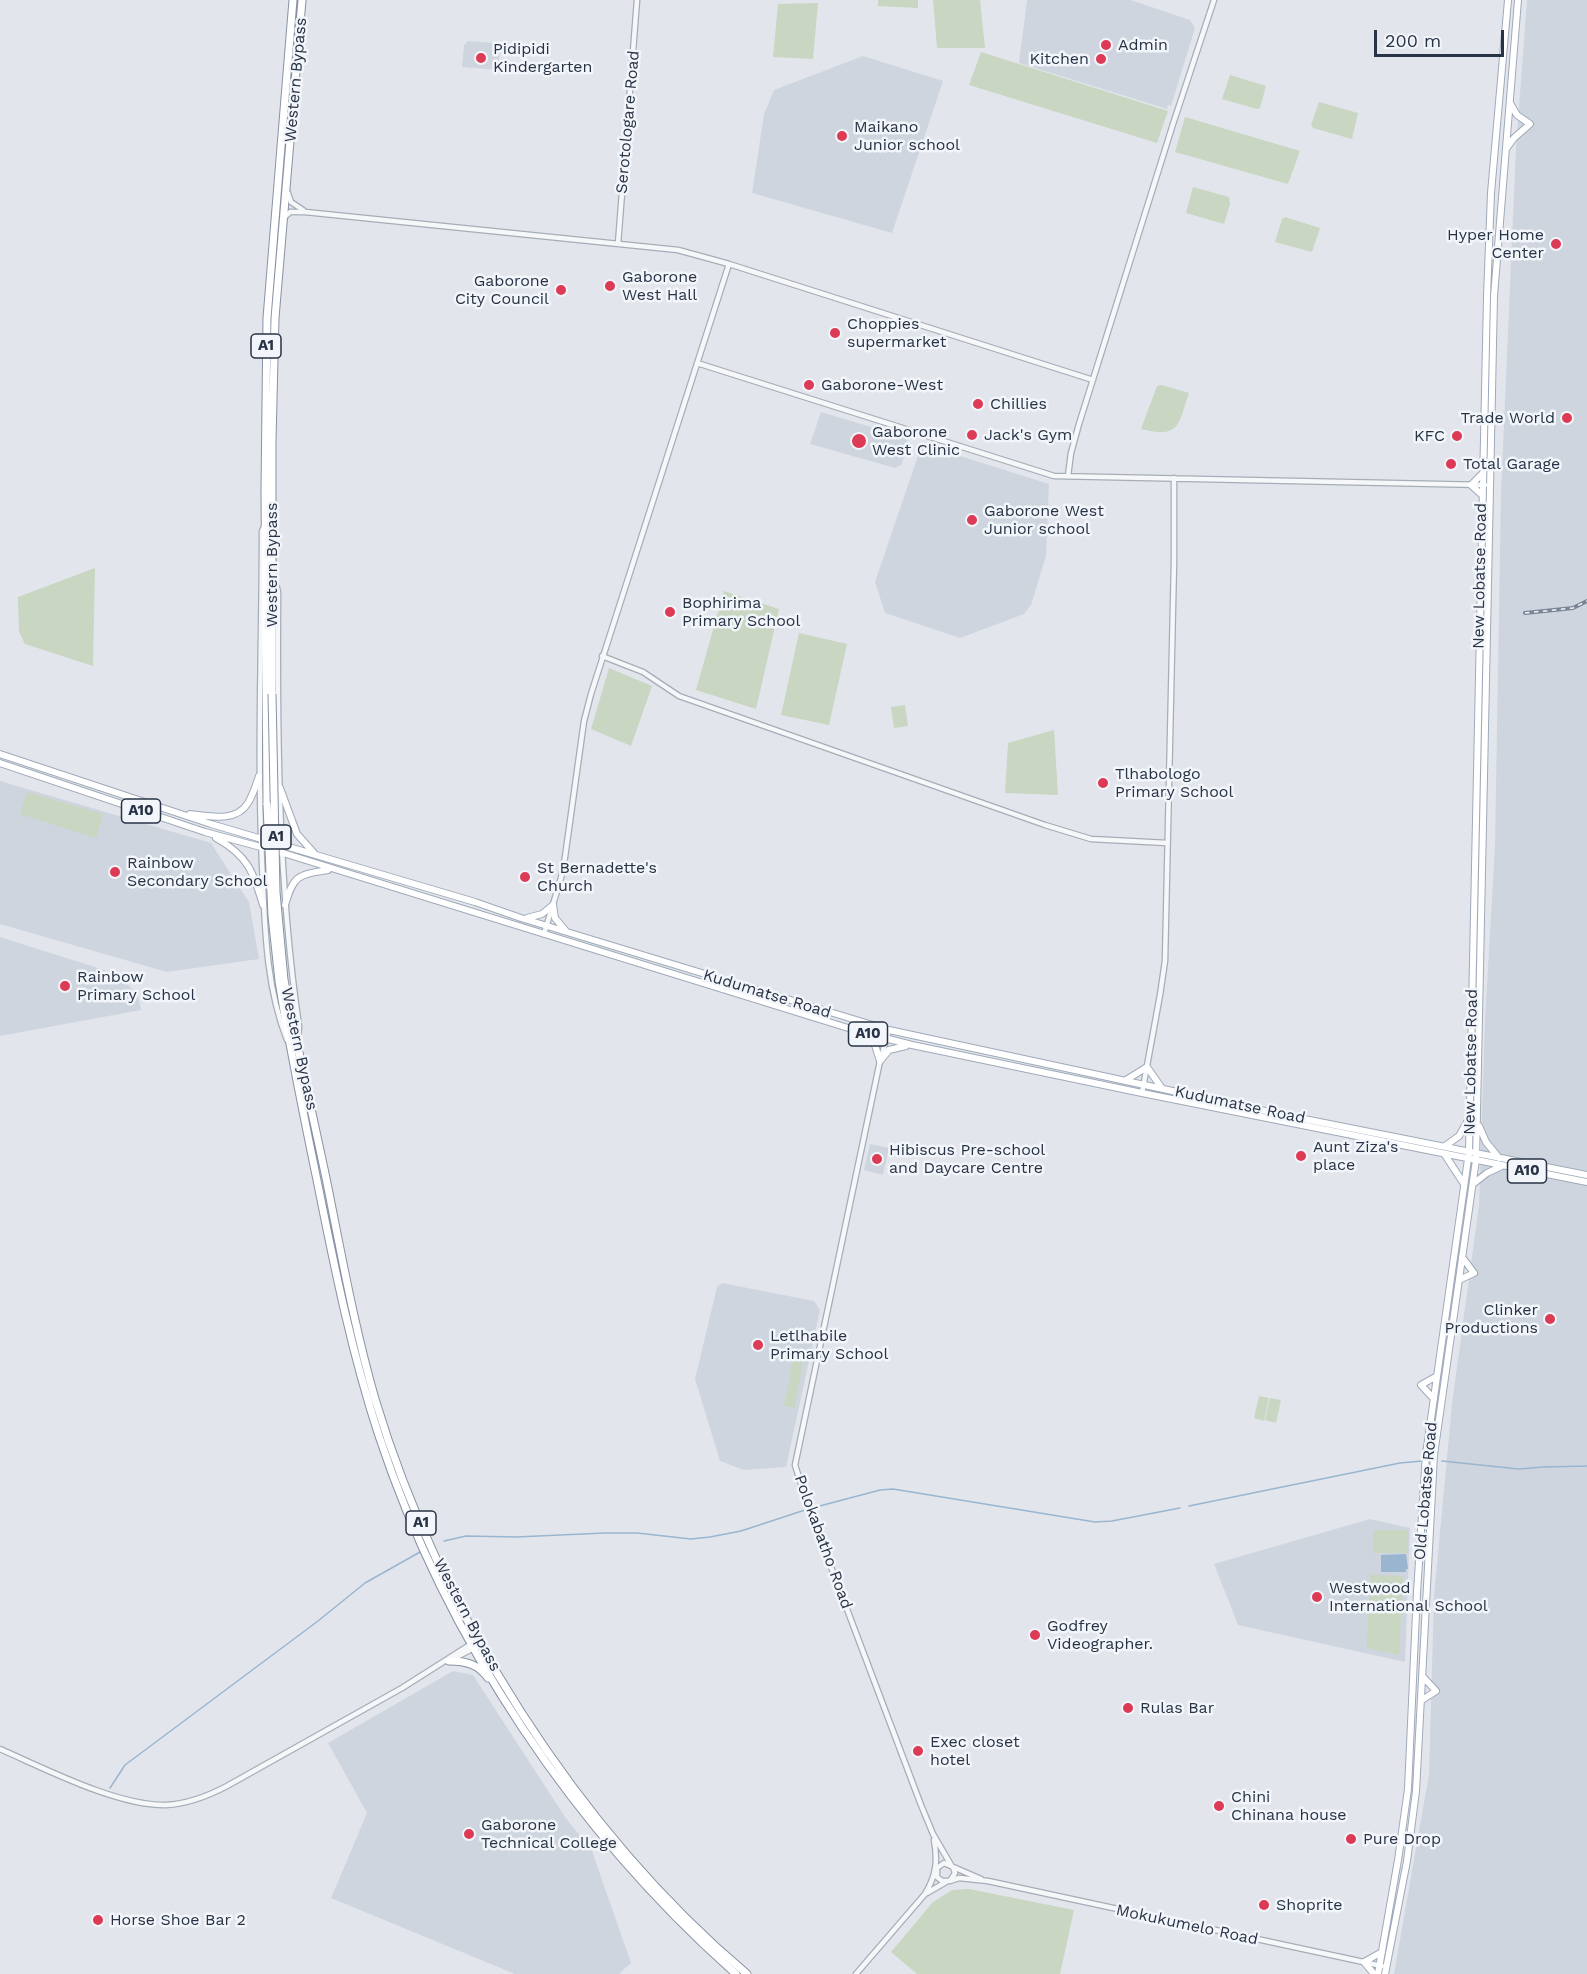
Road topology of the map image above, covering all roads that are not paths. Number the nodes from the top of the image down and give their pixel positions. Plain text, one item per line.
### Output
1 (293, 0) edge
2 (302, 0) edge
3 (637, 0) edge
4 (1214, 0) edge
5 (1508, 0) edge
6 (1518, 0) edge
7 (1510, 102) junction
8 (1504, 153) junction
9 (287, 178) junction
10 (305, 212) junction
11 (283, 220) junction
12 (618, 244) junction
13 (729, 264) junction
14 (697, 363) junction
15 (1093, 380) junction
16 (1484, 420) junction
17 (1492, 420) junction
18 (1482, 474) junction
19 (1068, 476) junction
20 (1174, 478) junction
21 (1471, 485) junction
22 (1482, 485) junction
23 (1491, 485) junction
24 (1482, 495) junction
25 (265, 526) junction
26 (273, 572) junction
27 (602, 656) junction
28 (0, 754) edge
29 (1, 764) edge
30 (259, 776) junction
31 (280, 788) junction
32 (177, 813) junction
33 (261, 816) junction
34 (281, 818) junction
35 (205, 832) junction
36 (261, 839) junction
37 (1167, 843) junction
38 (282, 844) junction
39 (261, 847) junction
40 (283, 853) junction
41 (318, 857) junction
42 (332, 870) junction
43 (285, 880) junction
44 (263, 883) junction
45 (263, 905) junction
46 (285, 905) junction
47 (553, 905) junction
48 (521, 918) junction
49 (546, 925) junction
50 (567, 932) junction
51 (544, 934) junction
52 (282, 980) junction
53 (889, 1029) junction
54 (861, 1032) junction
55 (886, 1038) junction
56 (912, 1046) junction
57 (294, 1048) junction
58 (880, 1061) junction
59 (1147, 1067) junction
60 (1125, 1081) junction
61 (1144, 1084) junction
62 (1162, 1088) junction
63 (1142, 1093) junction
64 (1469, 1117) junction
65 (1478, 1122) junction
66 (1444, 1147) junction
67 (1445, 1154) junction
68 (1468, 1156) junction
69 (1476, 1157) junction
70 (1499, 1158) junction
71 (1503, 1166) junction
72 (1587, 1175) edge
73 (1587, 1182) edge
74 (1464, 1184) junction
75 (1473, 1185) junction
76 (1462, 1257) junction
77 (1459, 1280) junction
78 (1438, 1375) junction
79 (1434, 1400) junction
80 (476, 1644) junction
81 (448, 1661) junction
82 (438, 1665) junction
83 (1415, 1675) junction
84 (1423, 1676) junction
85 (1423, 1688) junction
86 (1414, 1693) junction
87 (1422, 1701) junction
88 (510, 1707) junction
89 (0, 1749) edge
90 (933, 1834) junction
91 (952, 1866) junction
92 (936, 1871) junction
93 (948, 1881) junction
94 (988, 1881) junction
95 (925, 1894) junction
96 (1382, 1952) junction
97 (1364, 1962) junction
98 (1384, 1969) edge
99 (736, 1974) edge
100 (747, 1974) edge
101 (856, 1974) edge
102 (1376, 1974) edge

1 - 25 highway, Western Bypass / A1
2 - 9 highway, Western Bypass / A1
3 - 12 street, Serotologare Road
4 - 15 street
5 - 16 main road, New Lobatse Road
6 - 7 main road
7 - 8 main road
7 - 8 main road
8 - 17 main road
9 - 10 street
9 - 11 highway, Western Bypass / A1
10 - 11 street
10 - 12 street
11 - 26 highway, Western Bypass / A1
12 - 13 street
13 - 14 street
13 - 15 street
14 - 19 street
14 - 27 street
15 - 19 street
16 - 17 main road
16 - 18 main road, New Lobatse Road
17 - 23 main road
18 - 21 main road
18 - 22 main road, New Lobatse Road
19 - 20 street
20 - 21 street
20 - 37 street
21 - 22 street
21 - 24 main road
22 - 23 street
22 - 24 main road, New Lobatse Road
23 - 65 main road
24 - 64 main road, New Lobatse Road
25 - 30 street
25 - 52 highway, Western Bypass / A1, bridge
26 - 31 street
26 - 52 highway, Western Bypass / A1, bridge
27 - 37 street
27 - 47 street
28 - 32 main road, Kudumatse Road / A10
29 - 35 main road, Kudumatse Road / A10
30 - 32 main road
30 - 33 street
31 - 34 street
31 - 41 main road
32 - 36 main road, Kudumatse Road / A10
33 - 34 street
33 - 36 street
34 - 38 street
35 - 39 main road, Kudumatse Road / A10
35 - 45 main road
36 - 38 main road, Kudumatse Road / A10
36 - 39 street
37 - 59 street
38 - 40 street
38 - 41 main road, Kudumatse Road / A10
39 - 40 main road, Kudumatse Road / A10
39 - 44 street
40 - 42 main road, Kudumatse Road / A10
40 - 43 street
41 - 48 main road, Kudumatse Road / A10
42 - 46 main road
42 - 51 main road, Kudumatse Road / A10
43 - 44 street
43 - 46 street
44 - 45 street
45 - 57 street
46 - 57 street
47 - 48 main road
47 - 49 street
47 - 50 main road
48 - 49 main road, Kudumatse Road / A10
49 - 50 main road, Kudumatse Road / A10
49 - 51 street
50 - 53 main road, Kudumatse Road / A10
51 - 54 main road, Kudumatse Road / A10
52 - 57 highway, Western Bypass / A1
53 - 55 street, Polokabatho Road
53 - 60 main road, Kudumatse Road / A10
54 - 55 main road, Kudumatse Road / A10
54 - 58 main road
55 - 56 main road, Kudumatse Road / A10
55 - 58 street, Polokabatho Road
56 - 58 main road
56 - 63 main road, Kudumatse Road / A10
57 - 80 highway, Western Bypass / A1
58 - 90 street, Polokabatho Road
59 - 60 main road
59 - 61 street
59 - 62 main road
60 - 61 main road, Kudumatse Road / A10
61 - 62 main road, Kudumatse Road / A10
61 - 63 street
62 - 66 main road, Kudumatse Road / A10
63 - 67 main road, Kudumatse Road / A10
64 - 66 main road
64 - 68 main road, New Lobatse Road
65 - 69 main road
65 - 70 main road
66 - 68 main road, Kudumatse Road / A10
67 - 68 main road, Kudumatse Road / A10
67 - 74 main road
68 - 69 main road, Kudumatse Road / A10
68 - 74 main road, Old Lobatse Road
69 - 70 main road, Kudumatse Road / A10
69 - 71 main road, Kudumatse Road / A10
69 - 75 main road
70 - 72 main road, Kudumatse Road / A10
71 - 73 main road, Kudumatse Road / A10
71 - 75 main road
74 - 78 main road, Old Lobatse Road
75 - 76 main road
76 - 77 main road
76 - 77 main road
77 - 84 main road, Old Lobatse Road
78 - 79 main road, Old Lobatse Road
78 - 79 main road
79 - 83 main road, Old Lobatse Road
80 - 81 street
80 - 82 street
80 - 88 highway, Western Bypass / A1
80 - 100 highway, Western Bypass / A1
81 - 82 street
81 - 88 highway
82 - 89 street
83 - 85 main road
83 - 86 main road, Old Lobatse Road
84 - 85 main road, Old Lobatse Road
84 - 87 main road
85 - 86 main road
85 - 87 main road, Old Lobatse Road
86 - 96 main road, Old Lobatse Road
87 - 98 main road, Old Lobatse Road
88 - 99 highway, Western Bypass / A1
90 - 91 street
90 - 92 street
91 - 92 street
91 - 93 street
91 - 94 street
92 - 93 street
92 - 95 street
93 - 94 street
93 - 95 street
94 - 97 street, Mokukumelo Road
95 - 101 street
96 - 97 main road
96 - 98 main road, Old Lobatse Road
97 - 98 street, Mokukumelo Road
97 - 102 main road
98 - 102 main road, Old Lobatse Road

